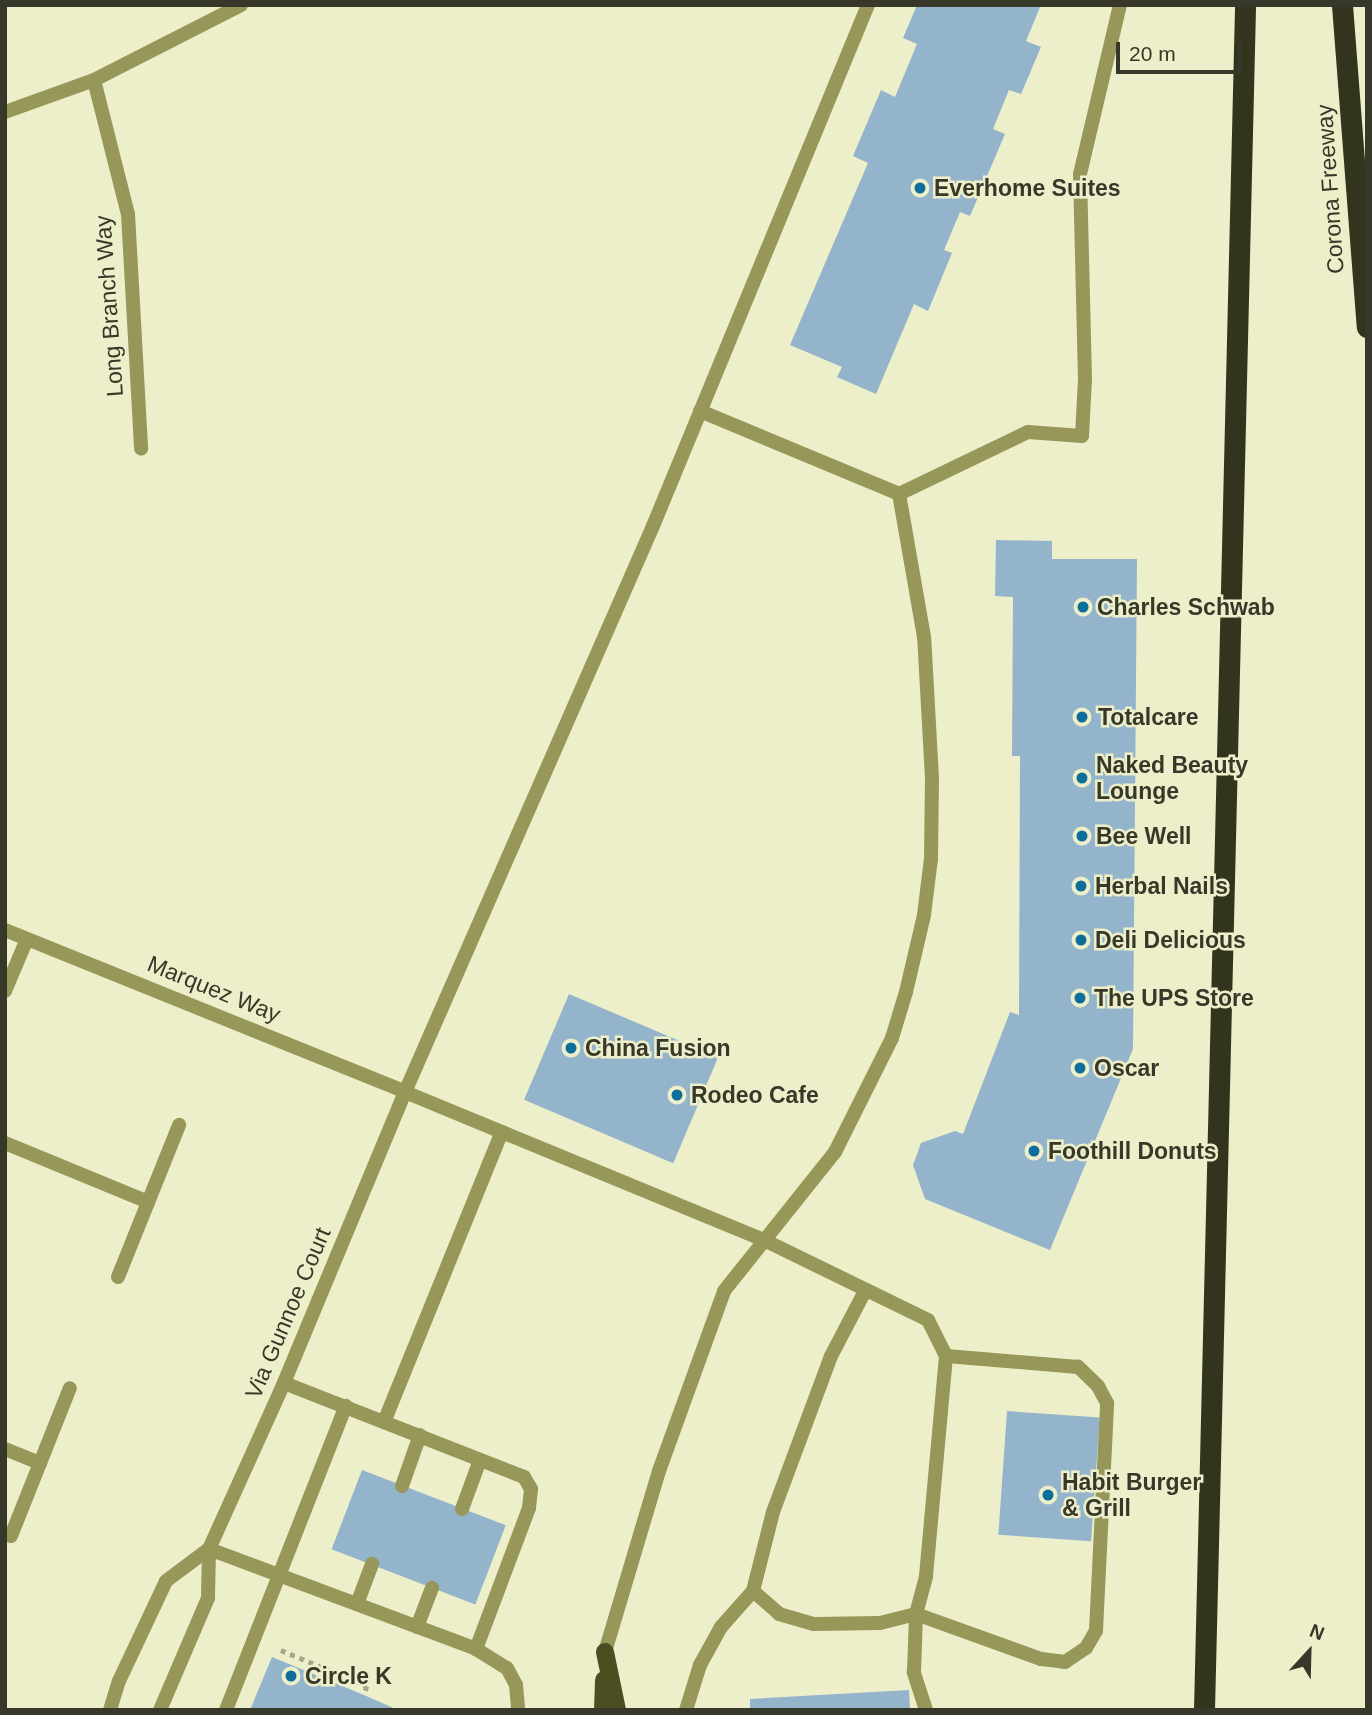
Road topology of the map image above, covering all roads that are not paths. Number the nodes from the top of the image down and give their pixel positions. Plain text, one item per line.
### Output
1 (241, 5) edge
2 (868, 5) edge
3 (1120, 5) edge
4 (1245, 5) edge
5 (1342, 5) edge
6 (94, 80) junction
7 (5, 112) edge
8 (1367, 327) edge
9 (700, 411) junction
10 (141, 449) dead end
11 (899, 494) junction
12 (5, 930) edge
13 (27, 939) junction
14 (5, 991) edge
15 (405, 1091) junction
16 (179, 1125) dead end
17 (502, 1132) junction
18 (5, 1143) edge
19 (148, 1202) junction
20 (764, 1240) junction
21 (118, 1277) dead end
22 (865, 1291) junction
23 (946, 1356) junction
24 (284, 1384) junction
25 (70, 1388) dead end
26 (346, 1406) junction
27 (384, 1422) junction
28 (420, 1435) junction
29 (5, 1448) edge
30 (480, 1460) junction
31 (40, 1463) junction
32 (402, 1486) dead end
33 (462, 1509) dead end
34 (11, 1536) dead end
35 (209, 1549) junction
36 (372, 1564) dead end
37 (280, 1575) junction
38 (432, 1588) dead end
39 (753, 1591) junction
40 (357, 1604) junction
41 (916, 1614) junction
42 (417, 1627) junction
43 (476, 1649) junction
44 (605, 1652) junction
45 (110, 1710) edge
46 (160, 1710) edge
47 (226, 1710) edge
48 (518, 1710) edge
49 (603, 1710) edge
50 (617, 1710) edge
51 (686, 1710) edge
52 (926, 1710) edge
53 (1204, 1710) edge

1 - 6 street
2 - 9 street, Via Gunnoe Court
3 - 11 street
4 - 53 highway
5 - 8 highway, Corona Freeway
6 - 7 street
6 - 10 street, Long Branch Way
9 - 11 street
9 - 15 street, Via Gunnoe Court
11 - 20 street
12 - 13 street, Marquez Way
13 - 14 street
13 - 15 street, Marquez Way
15 - 17 street, Marquez Way
15 - 24 street, Via Gunnoe Court
16 - 19 street
17 - 20 street, Marquez Way
17 - 27 street
18 - 19 street
19 - 21 street
20 - 22 street, Marquez Way
20 - 44 street
22 - 23 street, Marquez Way
22 - 39 street
23 - 41 street
23 - 41 street
24 - 26 street
24 - 35 street, Via Gunnoe Court
25 - 31 street
26 - 27 street
26 - 37 street
27 - 28 street
28 - 30 street
28 - 32 street
29 - 31 street
30 - 33 street
30 - 43 street
31 - 34 street
35 - 37 street
35 - 45 street, Via Gunnoe Court
35 - 46 street, Via Gunnoe Court
36 - 40 street
37 - 40 street
37 - 47 street
38 - 42 street
39 - 41 street
39 - 51 street
40 - 42 street
41 - 52 street
42 - 43 street
43 - 48 street
44 - 49 main road
44 - 50 main road

